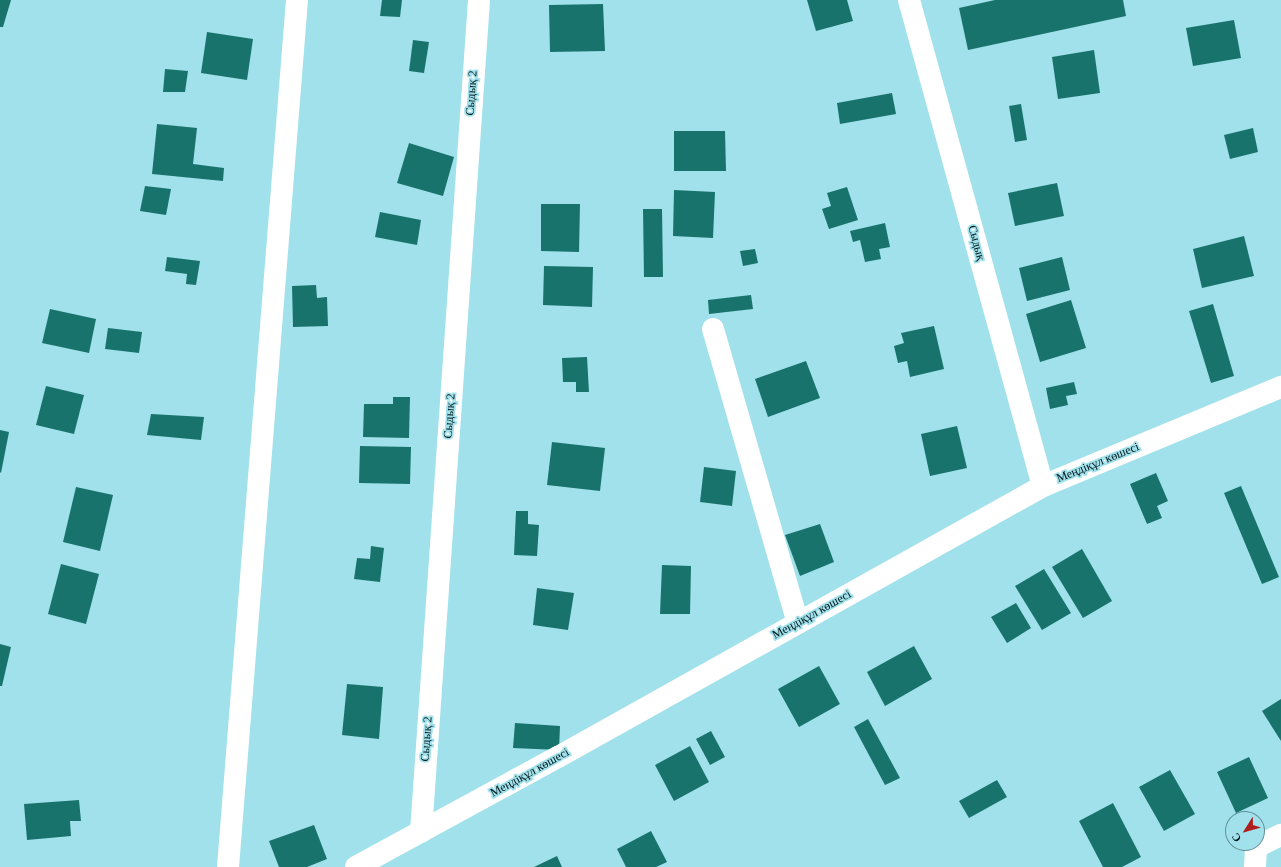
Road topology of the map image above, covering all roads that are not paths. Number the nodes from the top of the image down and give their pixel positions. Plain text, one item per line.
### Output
1 (297, 0) edge
2 (479, 0) edge
3 (909, 0) edge
4 (713, 329) dead end
5 (1281, 387) edge
6 (1043, 486) junction
7 (798, 623) junction
8 (421, 832) junction
9 (1281, 835) edge
10 (228, 867) edge
11 (356, 867) edge
12 (1255, 867) edge

1 - 10 street
2 - 8 street, Сыдық 2
3 - 6 street, Сыдық
4 - 7 street
5 - 6 street, Меңдіқұл көшесі
6 - 7 street, Меңдіқұл көшесі
7 - 8 street, Меңдіқұл көшесі
8 - 11 street, Меңдіқұл көшесі
9 - 12 street

